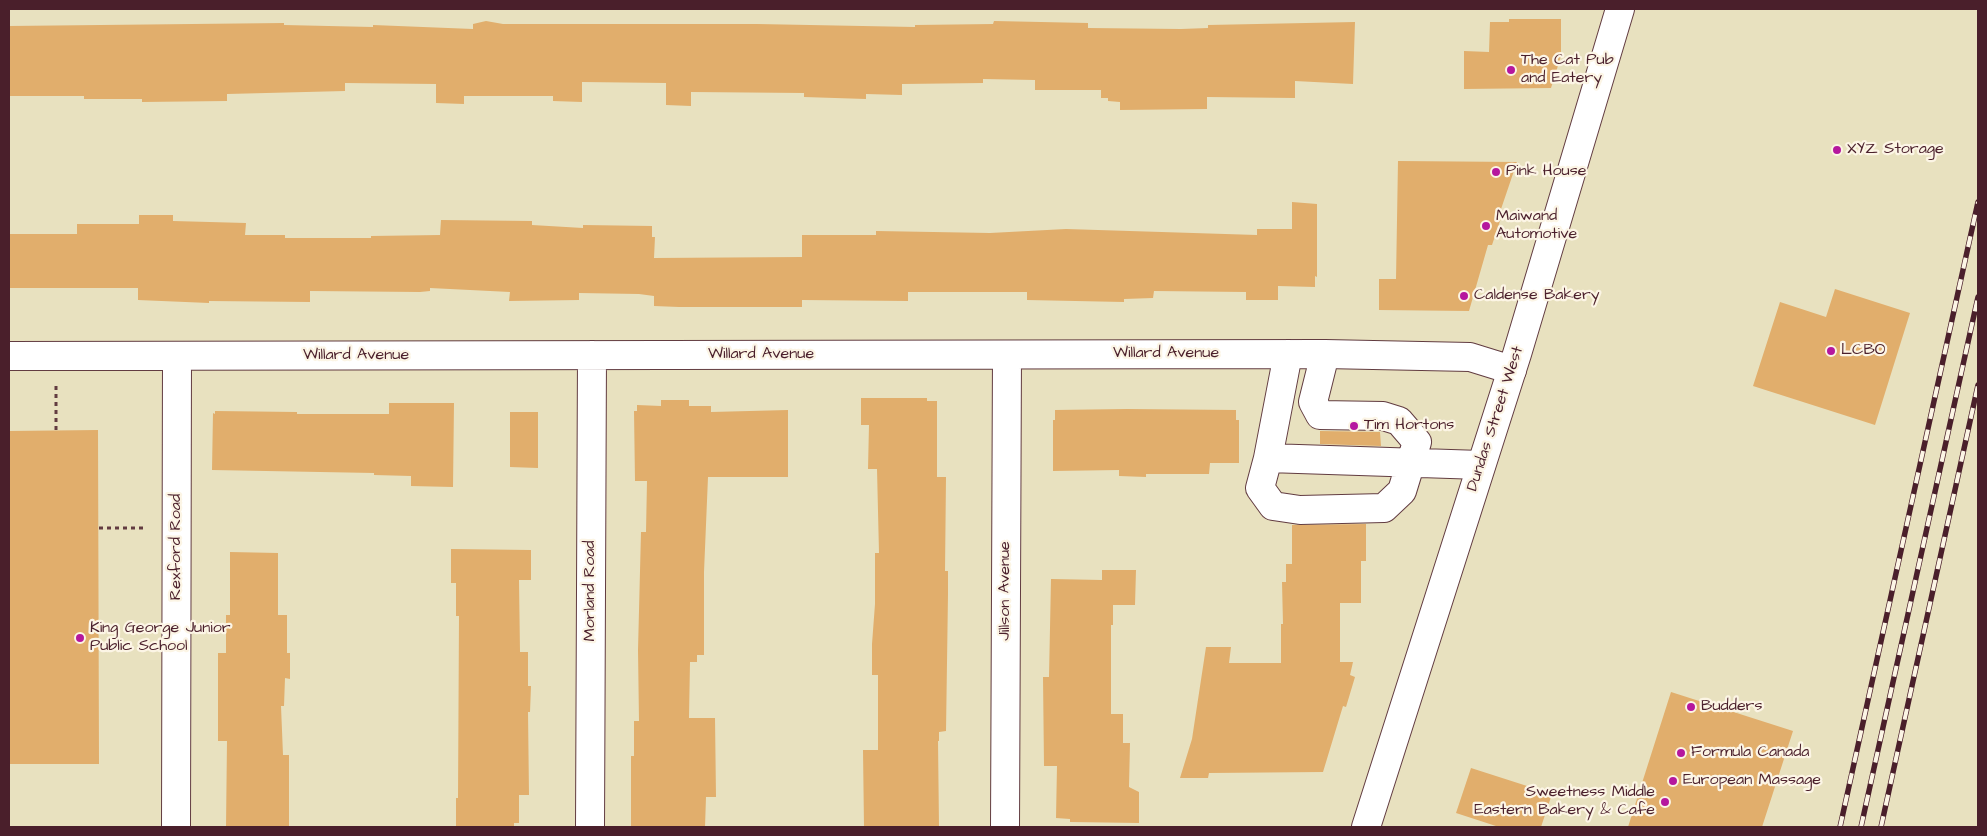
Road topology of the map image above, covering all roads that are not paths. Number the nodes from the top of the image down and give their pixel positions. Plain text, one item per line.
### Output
1 (1620, 9) edge
2 (1288, 354) junction
3 (1325, 354) junction
4 (592, 355) junction
5 (1007, 355) junction
6 (9, 356) edge
7 (177, 357) junction
8 (1512, 370) junction
9 (1268, 458) junction
10 (1412, 462) junction
11 (1481, 465) junction
12 (176, 827) edge
13 (590, 827) edge
14 (1004, 827) edge
15 (1366, 827) edge

1 - 8 street, Dundas Street West
2 - 3 street, Willard Avenue
2 - 5 street, Willard Avenue
2 - 9 street
3 - 8 street, Willard Avenue
3 - 10 street
4 - 5 street, Willard Avenue
4 - 7 street, Willard Avenue
4 - 13 street, Morland Road
5 - 14 street, Jillson Avenue
6 - 7 street, Willard Avenue
7 - 12 street, Rexford Road
8 - 11 street, Dundas Street West
9 - 10 street
9 - 10 street
10 - 11 street
11 - 15 street, Dundas Street West

